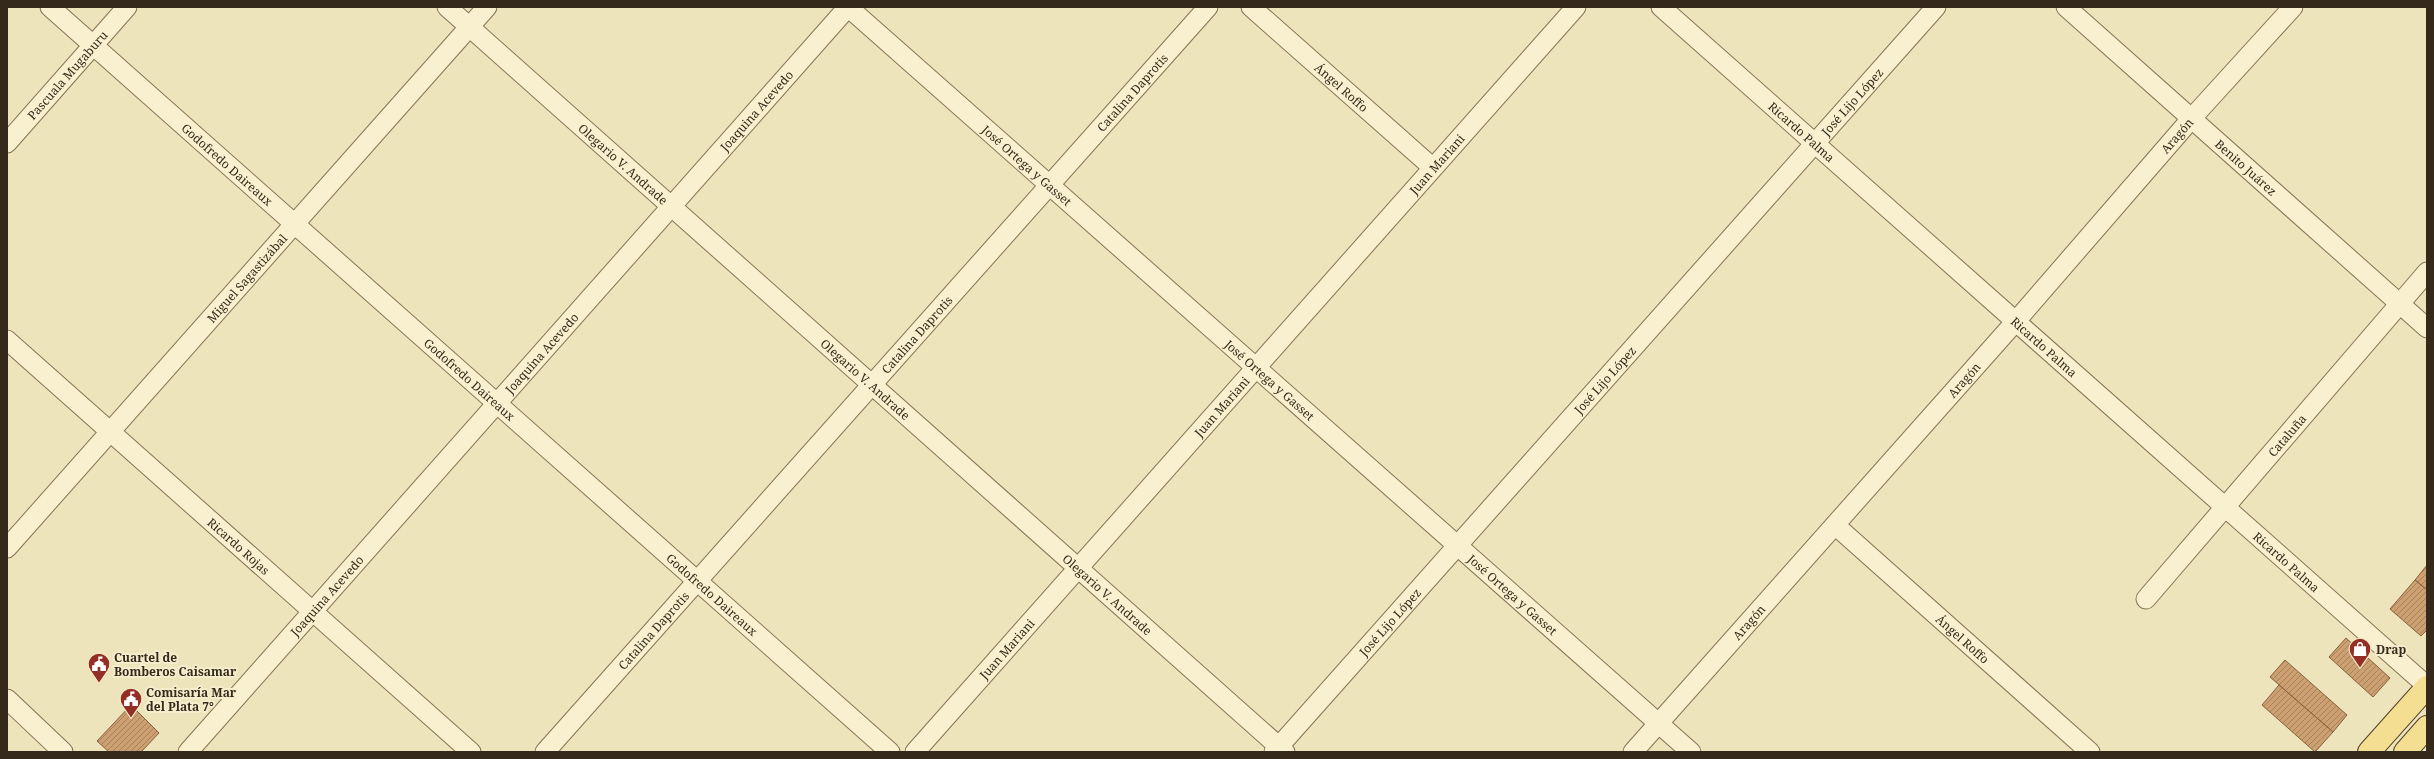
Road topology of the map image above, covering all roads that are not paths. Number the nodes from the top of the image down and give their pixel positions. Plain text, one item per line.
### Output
1 (50, 7) edge
2 (127, 7) edge
3 (447, 7) edge
4 (487, 7) edge
5 (848, 7) edge
6 (1208, 7) edge
7 (1251, 7) edge
8 (1576, 7) edge
9 (1661, 7) edge
10 (1936, 7) edge
11 (2066, 7) edge
12 (2293, 7) edge
13 (469, 27) junction
14 (93, 45) junction
15 (2191, 119) junction
16 (7, 143) edge
17 (1815, 144) junction
18 (1432, 167) junction
19 (1050, 185) junction
20 (671, 207) junction
21 (294, 224) junction
22 (2427, 272) edge
23 (2400, 304) junction
24 (2016, 321) junction
25 (2427, 328) edge
26 (7, 340) edge
27 (1256, 368) junction
28 (872, 385) junction
29 (496, 403) junction
30 (110, 432) junction
31 (2226, 508) junction
32 (1835, 525) junction
33 (1458, 546) junction
34 (7, 548) edge
35 (1078, 568) junction
36 (697, 581) junction
37 (2146, 599) dead end
38 (312, 611) junction
39 (2427, 686) edge
40 (7, 699) edge
41 (1658, 723) junction
42 (2427, 728) edge
43 (1280, 750) edge
44 (63, 752) edge
45 (188, 752) edge
46 (471, 752) edge
47 (545, 752) edge
48 (890, 752) edge
49 (915, 752) edge
50 (1633, 752) edge
51 (1691, 752) edge
52 (2090, 752) edge
53 (2369, 752) edge
54 (2405, 752) edge

1 - 14 street, Godofredo Daireaux
2 - 14 street, Pascuala Mugaburu
3 - 13 street, Olegario V. Andrade
4 - 13 street, Miguel Sagastizábal
5 - 19 street, José Ortega y Gasset
5 - 20 street, Joaquina Acevedo
6 - 19 street, Catalina Daprotis
7 - 18 street, Ángel Roffo
8 - 18 street, Juan Mariani
9 - 17 street, Ricardo Palma
10 - 17 street, José Lijo López
11 - 15 street, Benito Juárez
12 - 15 street, Aragón
13 - 20 street, Olegario V. Andrade
13 - 21 street, Miguel Sagastizábal
14 - 16 street, Pascuala Mugaburu
14 - 21 street, Godofredo Daireaux
15 - 23 street, Benito Juárez
15 - 24 street, Aragón
17 - 24 street, Ricardo Palma
17 - 33 street, José Lijo López
18 - 27 street, Juan Mariani
19 - 27 street, José Ortega y Gasset
19 - 28 street, Catalina Daprotis
20 - 28 street, Olegario V. Andrade
20 - 29 street, Joaquina Acevedo
21 - 29 street, Godofredo Daireaux
21 - 30 street, Miguel Sagastizábal
22 - 23 street, Cataluña
23 - 25 street, Benito Juárez
23 - 31 street, Cataluña
24 - 31 street, Ricardo Palma
24 - 32 street, Aragón
26 - 30 street, Ricardo Rojas
27 - 33 street, José Ortega y Gasset
27 - 35 street, Juan Mariani
28 - 35 street, Olegario V. Andrade
28 - 36 street, Catalina Daprotis
29 - 36 street, Godofredo Daireaux
29 - 38 street, Joaquina Acevedo
30 - 34 street, Miguel Sagastizábal
30 - 38 street, Ricardo Rojas
31 - 37 street, Cataluña
31 - 39 street, Ricardo Palma
32 - 41 street, Aragón
32 - 52 street, Ángel Roffo
33 - 41 street, José Ortega y Gasset
33 - 43 street, José Lijo López
35 - 43 street, Olegario V. Andrade
35 - 49 street, Juan Mariani
36 - 47 street, Catalina Daprotis
36 - 48 street, Godofredo Daireaux
38 - 45 street, Joaquina Acevedo
38 - 46 street, Ricardo Rojas
39 - 53 main road
40 - 44 street
41 - 50 street, Aragón
41 - 51 street, José Ortega y Gasset
42 - 54 main road

